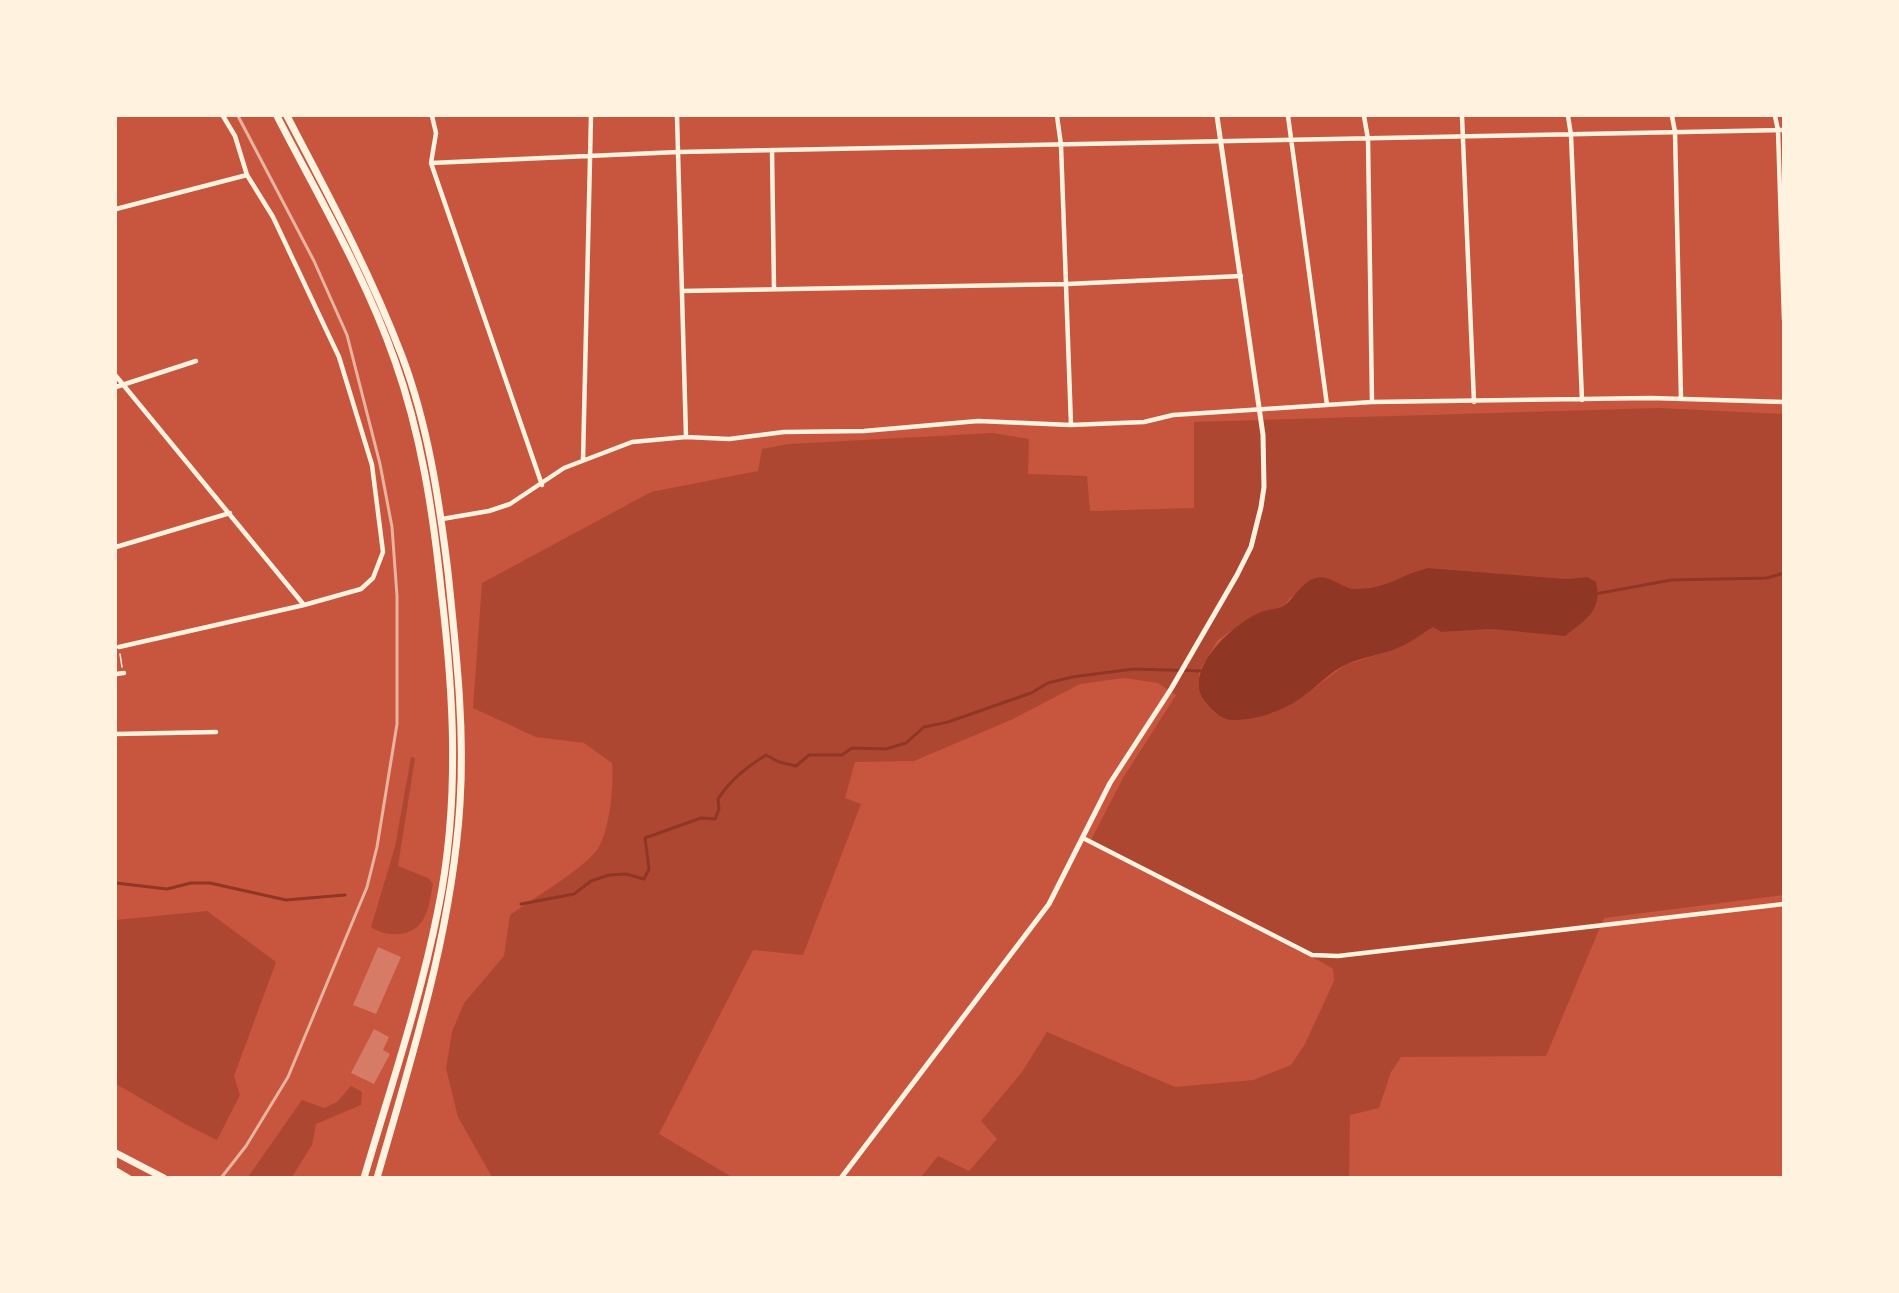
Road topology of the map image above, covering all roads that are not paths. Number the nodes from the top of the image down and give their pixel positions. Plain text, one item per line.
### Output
1 (223, 116) edge
2 (277, 116) edge
3 (287, 116) edge
4 (432, 116) edge
5 (591, 116) edge
6 (677, 116) edge
7 (1057, 116) edge
8 (1217, 116) edge
9 (1288, 116) edge
10 (1364, 116) edge
11 (1462, 116) edge
12 (1568, 116) edge
13 (1672, 116) edge
14 (1775, 116) edge
15 (1781, 130) edge
16 (1675, 132) junction
17 (1571, 135) junction
18 (1465, 138) junction
19 (1368, 139) junction
20 (1290, 141) junction
21 (1222, 142) junction
22 (1061, 145) junction
23 (772, 150) junction
24 (678, 152) junction
25 (592, 154) junction
26 (431, 163) junction
27 (247, 175) junction
28 (116, 209) edge
29 (1241, 276) junction
30 (1067, 284) junction
31 (774, 289) junction
32 (682, 291) junction
33 (1784, 321) edge
34 (196, 361) dead end
35 (116, 376) edge
36 (122, 385) junction
37 (116, 387) edge
38 (1681, 399) junction
39 (1582, 400) junction
40 (1372, 402) junction
41 (1474, 402) junction
42 (1784, 402) edge
43 (1327, 405) junction
44 (1259, 409) junction
45 (1071, 425) junction
46 (686, 437) junction
47 (583, 460) junction
48 (542, 485) junction
49 (230, 513) junction
50 (441, 519) junction
51 (116, 547) edge
52 (304, 605) junction
53 (119, 647) road end
54 (116, 674) edge
55 (124, 674) road end
56 (216, 732) dead end
57 (116, 734) edge
58 (1083, 838) junction
59 (1784, 904) edge
60 (116, 1153) edge
61 (116, 1171) edge
62 (378, 1176) edge
63 (128, 1178) edge
64 (164, 1178) edge
65 (364, 1178) edge
66 (840, 1178) edge

1 - 27 street
2 - 65 main road
3 - 50 main road
4 - 26 street
5 - 25 street
6 - 24 street
7 - 22 street
8 - 21 street
9 - 20 street
10 - 19 street
11 - 18 street
12 - 17 street
13 - 16 street
14 - 15 street
15 - 16 street
15 - 33 street
16 - 17 street
16 - 38 street
17 - 18 street
17 - 39 street
18 - 19 street
18 - 41 street
19 - 20 street
19 - 40 street
20 - 21 street
20 - 43 street
21 - 22 street
21 - 29 street
22 - 23 street
22 - 30 street
23 - 24 street
23 - 31 street
24 - 25 street
24 - 32 street
25 - 26 street
25 - 47 street
26 - 48 street
27 - 28 street
27 - 52 street
29 - 30 street
29 - 44 street
30 - 31 street
30 - 45 street
31 - 32 street
32 - 46 street
34 - 36 street
35 - 36 street
36 - 37 street
36 - 49 street
38 - 39 street
38 - 42 street
39 - 41 street
40 - 41 street
40 - 43 street
43 - 44 street
44 - 45 street
44 - 58 street
45 - 46 street
46 - 47 street
47 - 48 street
48 - 50 street
49 - 51 street
49 - 52 street
50 - 62 main road
52 - 53 street
54 - 55 street
56 - 57 street
58 - 59 street
58 - 66 street
60 - 64 main road
61 - 63 main road

